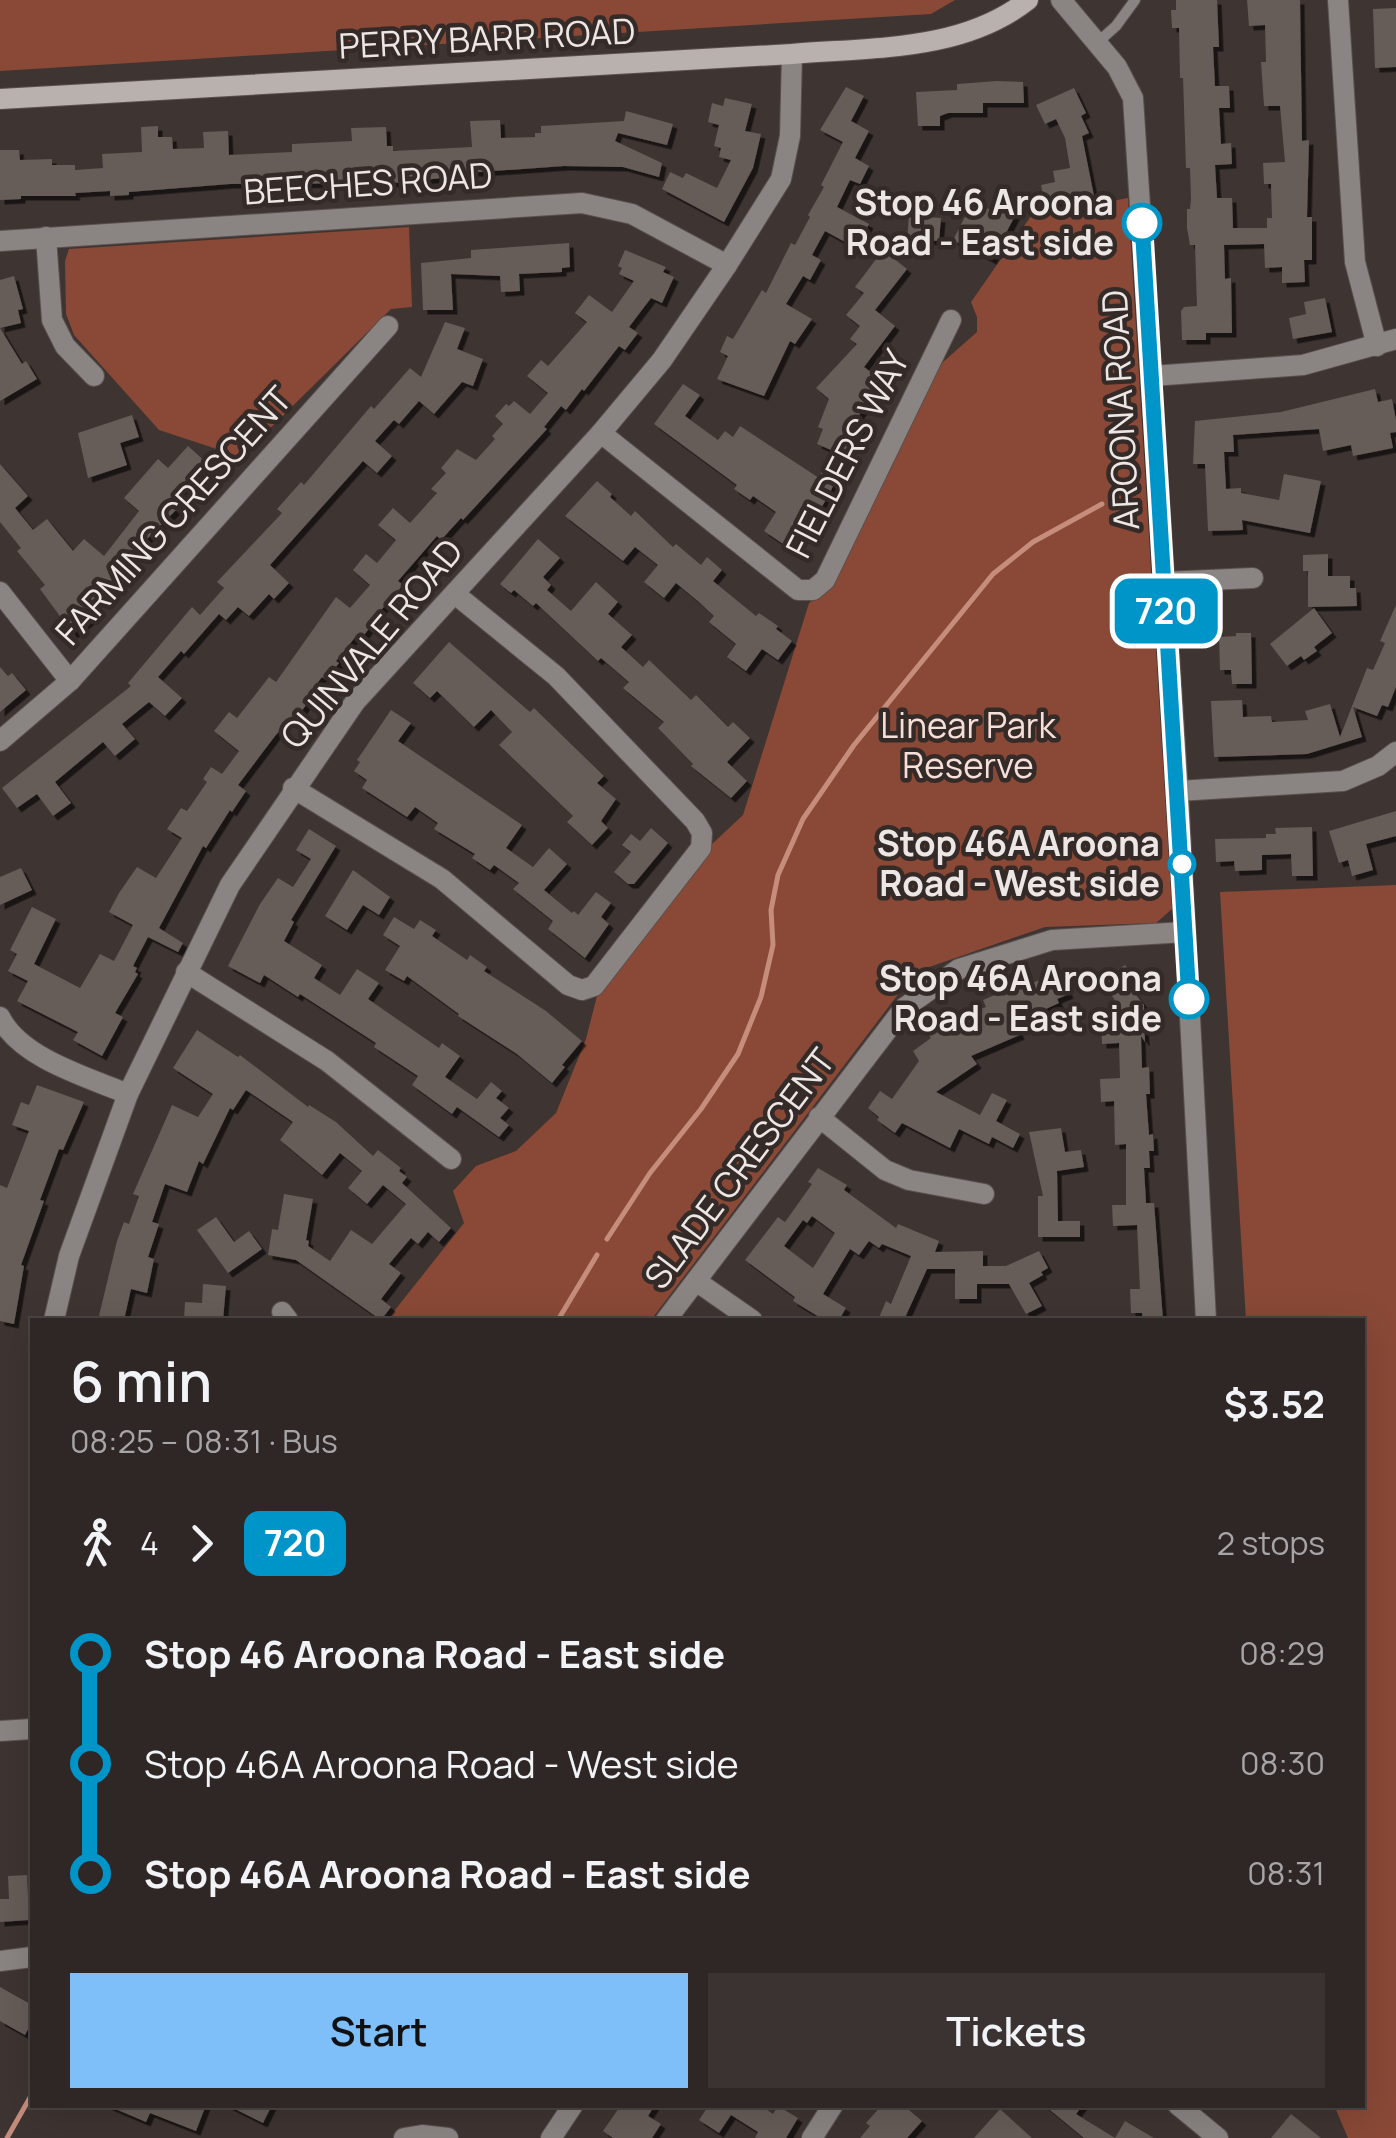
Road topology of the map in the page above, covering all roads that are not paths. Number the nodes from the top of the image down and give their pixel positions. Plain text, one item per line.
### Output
1 (1028, 0) edge
2 (1061, 0) edge
3 (1134, 0) edge
4 (1338, 0) edge
5 (1098, 42) junction
6 (792, 54) junction
7 (0, 99) edge
8 (46, 237) junction
9 (0, 241) edge
10 (728, 265) junction
11 (951, 320) dead end
12 (388, 326) dead end
13 (1386, 342) edge
14 (94, 376) dead end
15 (1152, 376) junction
16 (601, 434) junction
17 (1253, 578) dead end
18 (1164, 582) junction
19 (0, 592) edge
20 (455, 594) junction
21 (70, 681) junction
22 (0, 742) edge
23 (1396, 752) edge
24 (293, 788) junction
25 (1178, 791) junction
26 (1186, 932) junction
27 (186, 972) junction
28 (0, 1016) edge
29 (128, 1094) junction
30 (819, 1118) junction
31 (451, 1159) dead end
32 (984, 1194) dead end
33 (696, 1281) junction
34 (54, 1318) edge
35 (668, 1318) edge
36 (749, 1318) edge
37 (1206, 1318) edge
38 (30, 1729) edge
39 (0, 1731) edge
40 (30, 1958) edge
41 (0, 1961) edge
42 (571, 2108) edge
43 (831, 2108) edge
44 (1182, 2108) edge
45 (404, 2138) edge
46 (448, 2138) edge
47 (551, 2138) edge
48 (812, 2138) edge
49 (1218, 2138) edge

1 - 6 street, PERRY BARR ROAD
2 - 5 street, AROONA ROAD
3 - 5 lane
4 - 13 street
5 - 15 street, AROONA ROAD
6 - 7 street, PERRY BARR ROAD
6 - 10 street, QUINVALE ROAD
8 - 9 street, BEECHES ROAD
8 - 10 street, BEECHES ROAD
8 - 14 street
10 - 16 street, QUINVALE ROAD
11 - 16 street, FIELDERS WAY
12 - 21 street, FARMING CRESCENT
13 - 15 street
15 - 18 street, AROONA ROAD
16 - 20 street, QUINVALE ROAD
17 - 18 street
18 - 25 street, AROONA ROAD
19 - 21 street
20 - 24 street, QUINVALE ROAD
20 - 24 street
21 - 22 street, FARMING CRESCENT
23 - 25 street
24 - 27 street, QUINVALE ROAD
25 - 26 street, AROONA ROAD
26 - 30 street, SLADE CRESCENT
26 - 37 street, AROONA ROAD
27 - 29 street, QUINVALE ROAD
27 - 31 street
28 - 29 street
29 - 34 street, QUINVALE ROAD
30 - 32 street
30 - 33 street, SLADE CRESCENT
33 - 35 street, SLADE CRESCENT
33 - 36 street
38 - 39 street
40 - 41 street
42 - 47 street
43 - 48 street
44 - 49 street
45 - 46 street

